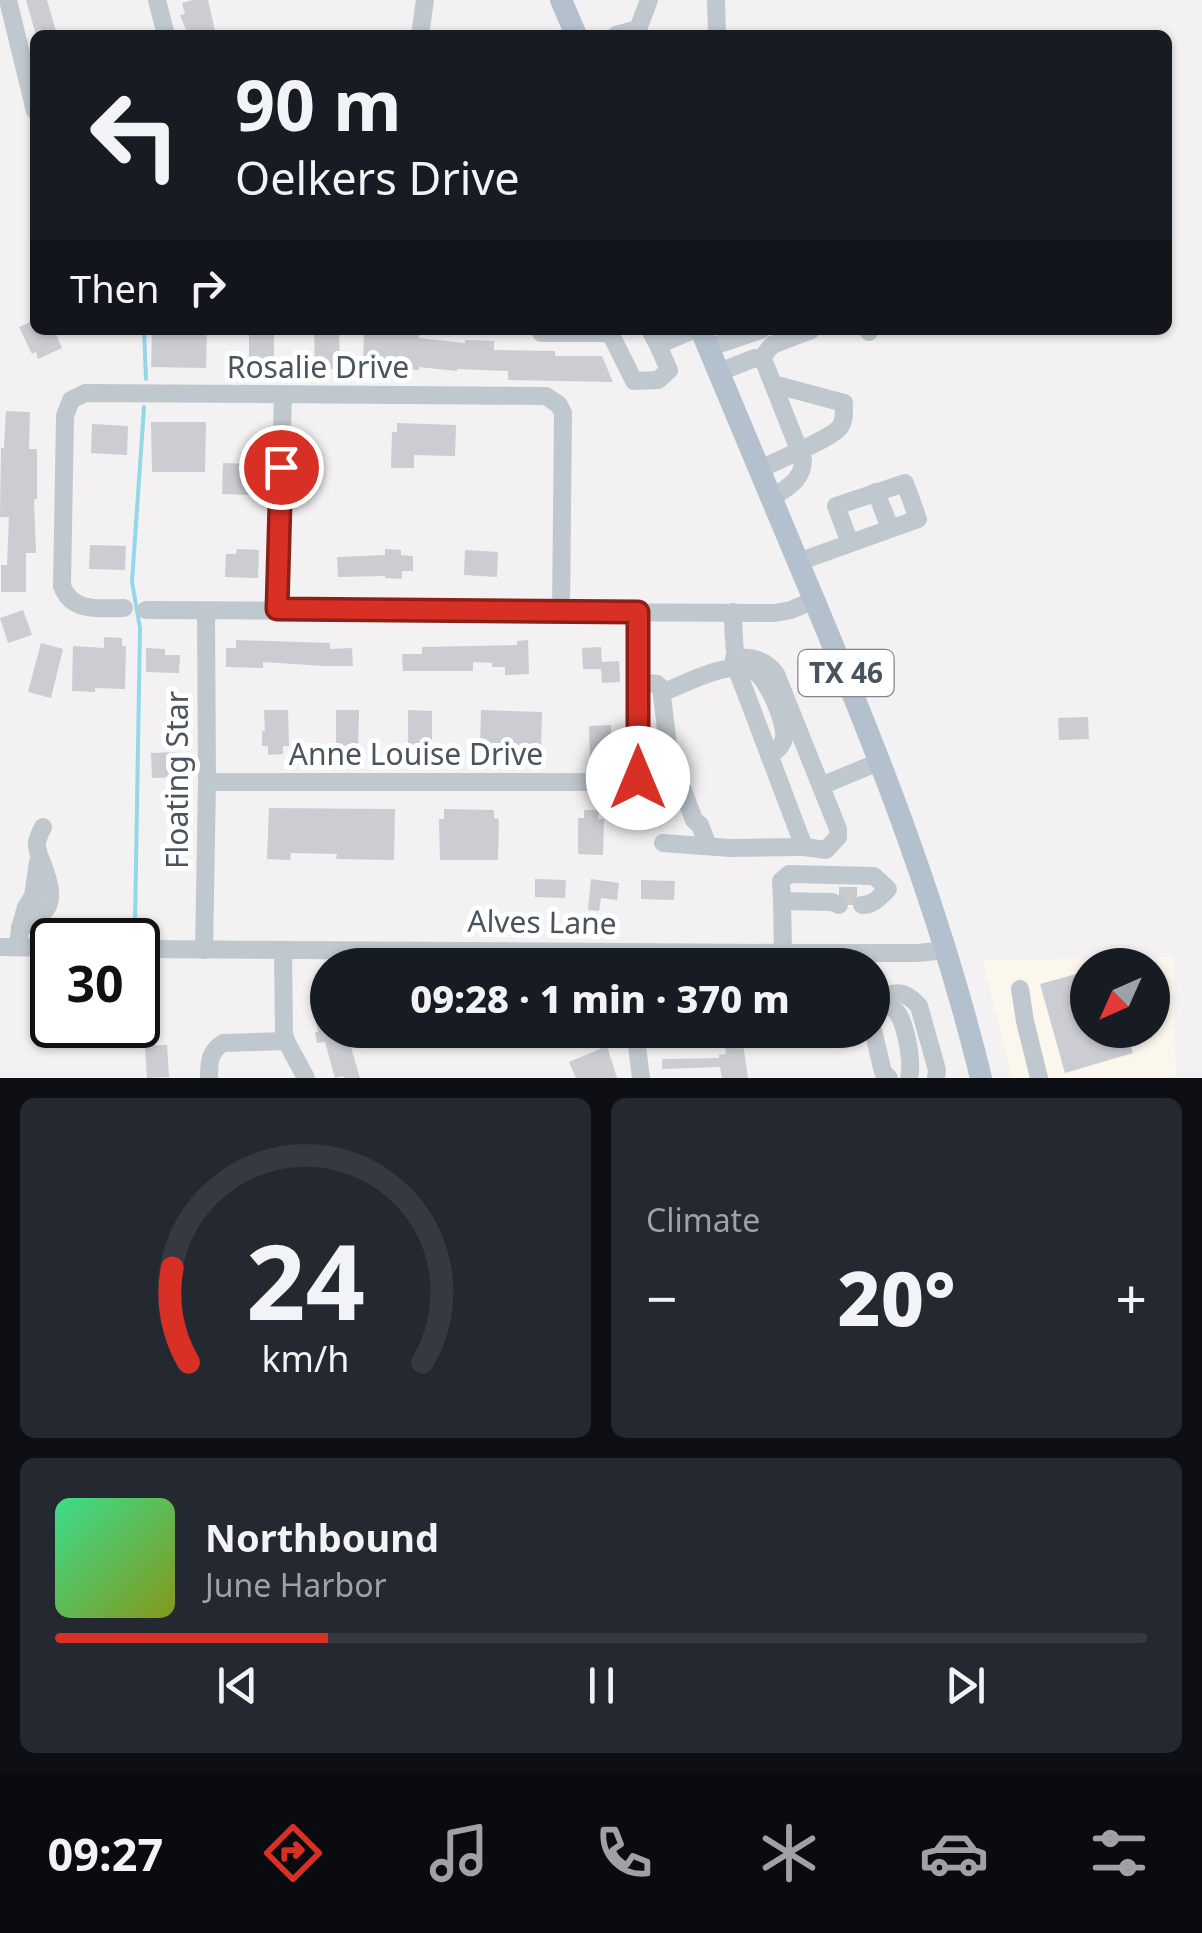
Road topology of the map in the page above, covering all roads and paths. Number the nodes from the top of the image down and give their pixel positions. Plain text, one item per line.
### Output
1 (8, 0) edge
2 (157, 0) edge
3 (425, 0) edge
4 (561, 0) edge
5 (649, 0) edge
6 (716, 0) edge
7 (165, 30) edge
8 (421, 30) edge
9 (574, 30) edge
10 (641, 30) edge
11 (718, 30) edge
12 (30, 90) edge
13 (612, 335) edge
14 (798, 335) edge
15 (701, 336) edge
16 (654, 337) edge
17 (761, 359) junction
18 (719, 372) junction
19 (773, 384) junction
20 (283, 396) junction
21 (799, 450) junction
22 (760, 469) junction
23 (876, 492) junction
24 (773, 498) junction
25 (890, 528) junction
26 (850, 543) junction
27 (798, 562) junction
28 (814, 600) junction
29 (124, 608) dead end
30 (277, 609) junction
31 (146, 610) dead end
32 (206, 611) junction
33 (561, 612) junction
34 (638, 612) junction
35 (733, 612) junction
36 (736, 663) junction
37 (638, 682) junction
38 (662, 692) junction
39 (881, 762) junction
40 (207, 782) junction
41 (821, 786) junction
42 (44, 827) dead end
43 (662, 844) dead end
44 (708, 846) junction
45 (804, 847) junction
46 (924, 878) junction
47 (782, 901) junction
48 (837, 901) tunnel mouth
49 (9, 947) edge
50 (782, 948) edge
51 (160, 949) edge
52 (204, 950) junction
53 (283, 950) junction
54 (946, 950) junction
55 (310, 951) edge
56 (890, 952) edge
57 (1020, 990) dead end
58 (890, 992) edge
59 (890, 1007) edge
60 (286, 1041) junction
61 (637, 1048) edge
62 (877, 1048) edge
63 (209, 1078) edge
64 (306, 1078) edge
65 (641, 1078) edge
66 (889, 1078) edge
67 (909, 1078) edge
68 (936, 1078) edge
69 (980, 1078) edge
70 (1039, 1078) edge

1 - 12 street
2 - 7 street
3 - 8 street
4 - 9 main road
5 - 10 street
6 - 11 street
13 - 16 street
14 - 17 street
15 - 16 street
15 - 18 main road, TX 46
17 - 18 street
17 - 19 street
18 - 22 main road, TX 46
19 - 21 street
19 - 21 street
20 - 29 street, Rosalie Drive
20 - 30 street
20 - 33 street, Rosalie Drive
21 - 22 street
21 - 24 street
22 - 24 main road, TX 46
23 - 25 street
23 - 25 street
23 - 26 street
24 - 27 main road, TX 46
25 - 26 street
26 - 27 street
27 - 28 main road, TX 46
28 - 35 street
28 - 39 main road, TX 46
30 - 32 street
30 - 33 street
31 - 32 street
32 - 40 street, Floating Star
33 - 34 street
34 - 35 street
34 - 37 street, Anne Louise Drive
35 - 36 street
36 - 38 street
36 - 41 street
36 - 45 street
37 - 38 street
37 - 40 street, Anne Louise Drive
38 - 44 street
39 - 41 street
39 - 46 main road, TX 46
40 - 52 street, Floating Star
41 - 45 street
42 - 49 street
43 - 44 street
44 - 45 street
46 - 47 street
46 - 54 main road, TX 46
47 - 48 street
47 - 50 street
51 - 52 street, Alves Lane
52 - 53 street, Alves Lane
53 - 55 street, Alves Lane
53 - 60 street
54 - 56 street, Alves Lane
54 - 69 main road, TX 46
57 - 70 street
58 - 68 street
59 - 67 street
60 - 63 street
60 - 64 street
61 - 65 street
62 - 66 street

